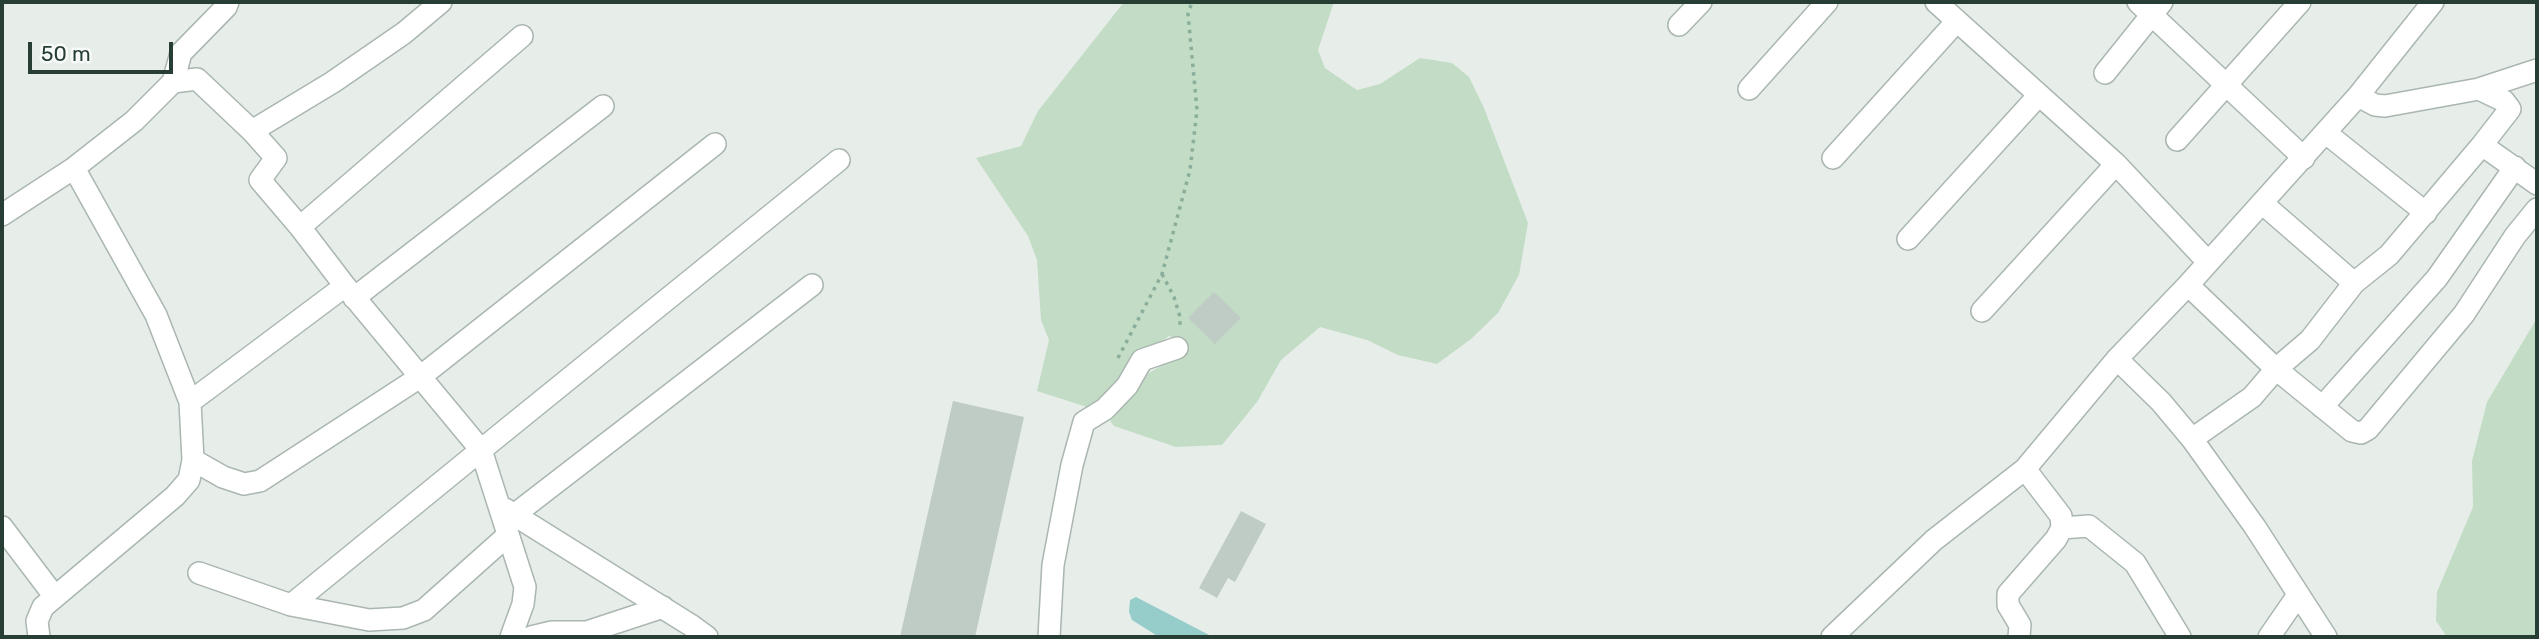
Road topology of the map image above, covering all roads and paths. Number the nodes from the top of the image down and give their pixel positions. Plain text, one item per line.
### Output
1 (228, 2) edge
2 (441, 2) edge
3 (1192, 2) edge
4 (1701, 2) edge
5 (1826, 2) edge
6 (1936, 2) edge
7 (2300, 2) edge
8 (2432, 2) edge
9 (2151, 6) edge
10 (1957, 21) junction
11 (1679, 25) dead end
12 (522, 36) dead end
13 (2537, 71) edge
14 (2105, 73) dead end
15 (173, 82) junction
16 (2227, 84) junction
17 (1749, 89) dead end
18 (2479, 89) junction
19 (2039, 95) junction
20 (2358, 96) junction
21 (603, 106) dead end
22 (252, 131) junction
23 (2326, 133) junction
24 (2177, 140) dead end
25 (715, 144) dead end
26 (2482, 145) junction
27 (1833, 158) dead end
28 (2304, 158) junction
29 (839, 160) dead end
30 (2116, 164) junction
31 (2515, 167) junction
32 (74, 168) junction
33 (2537, 184) edge
34 (2262, 203) junction
35 (2537, 209) edge
36 (2426, 213) junction
37 (2, 215) edge
38 (300, 227) junction
39 (1908, 239) dead end
40 (2208, 262) junction
41 (1162, 274) junction
42 (2354, 283) junction
43 (812, 285) dead end
44 (2188, 285) junction
45 (350, 292) junction
46 (1982, 311) dead end
47 (1177, 348) joint
48 (2117, 359) junction
49 (2276, 369) junction
50 (421, 377) junction
51 (1127, 386) junction
52 (190, 402) junction
53 (2322, 407) junction
54 (2192, 439) junction
55 (481, 450) junction
56 (193, 460) junction
57 (2025, 470) junction
58 (505, 509) junction
59 (2, 527) edge
60 (2062, 528) junction
61 (508, 536) junction
62 (199, 573) dead end
63 (2298, 595) junction
64 (55, 597) junction
65 (291, 605) junction
66 (663, 607) junction
67 (39, 637) edge
68 (511, 637) edge
69 (531, 637) edge
70 (707, 637) edge
71 (1049, 637) edge
72 (1832, 637) edge
73 (2019, 637) edge
74 (2180, 637) edge
75 (2269, 637) edge
76 (2326, 637) edge

1 - 15 street
2 - 22 street
3 - 41 path
4 - 11 street
5 - 17 street
6 - 10 street
7 - 16 street
8 - 20 street
9 - 14 street
9 - 16 street
10 - 19 street
10 - 27 street
12 - 38 street
13 - 18 street
15 - 22 street
15 - 32 street
16 - 24 street
16 - 28 street
18 - 20 street
18 - 26 street
19 - 30 street
19 - 39 street
20 - 23 street
21 - 45 street
22 - 38 street
23 - 28 street
23 - 36 street
25 - 50 street
26 - 31 street
26 - 36 street
28 - 34 street
29 - 55 street
30 - 40 street
30 - 46 street
31 - 33 street
31 - 53 street
32 - 37 street
32 - 52 street
34 - 40 street
34 - 42 street
35 - 53 street
36 - 42 street
38 - 45 street
40 - 44 street
41 - 47 path
41 - 51 path
42 - 49 street
43 - 58 street
44 - 48 street
44 - 49 street
45 - 50 street
45 - 52 street
47 - 51 street
48 - 54 street
48 - 57 street
49 - 53 street
49 - 54 street
50 - 55 street
50 - 56 street
51 - 71 street
52 - 56 street
54 - 63 street
55 - 58 street
55 - 65 street
56 - 64 street
57 - 60 street
57 - 72 street
58 - 61 street
58 - 66 street
59 - 64 street
60 - 73 street
60 - 74 street
61 - 65 street
61 - 68 street
62 - 65 street
63 - 75 street
63 - 76 street
64 - 67 street
66 - 69 street
66 - 70 street

